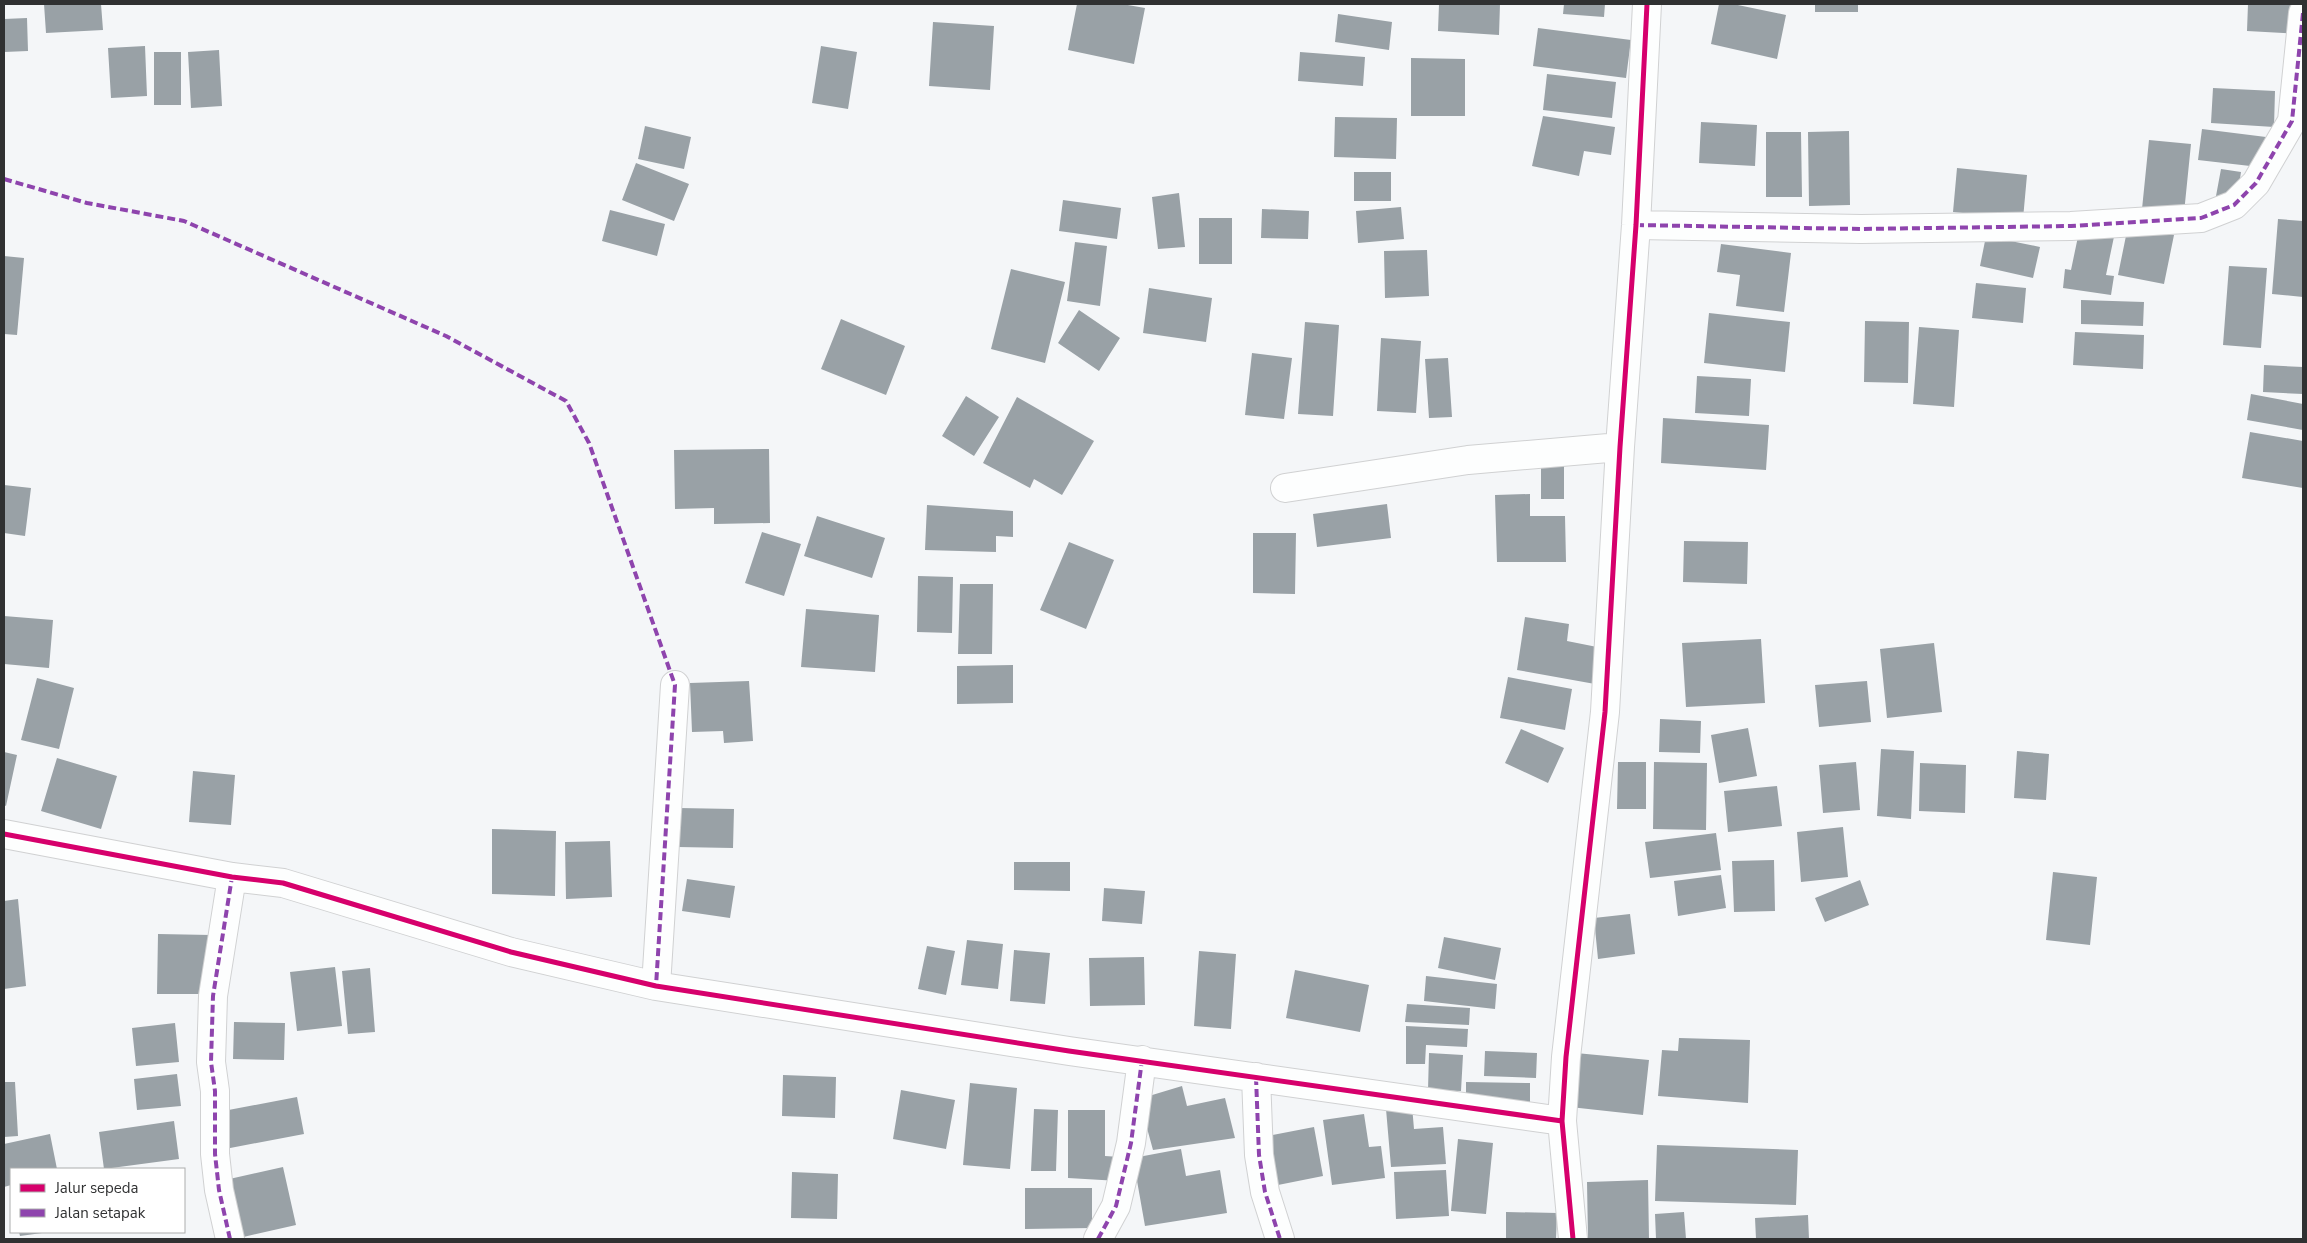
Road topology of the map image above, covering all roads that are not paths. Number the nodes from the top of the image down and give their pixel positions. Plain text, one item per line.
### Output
1 (1647, 4) edge
2 (2303, 13) edge
3 (1636, 226) junction
4 (1620, 447) junction
5 (1286, 488) dead end
6 (675, 685) dead end
7 (4, 834) edge
8 (232, 877) junction
9 (656, 986) junction
10 (1142, 1060) junction
11 (1256, 1078) junction
12 (1562, 1121) junction
13 (230, 1239) edge
14 (1098, 1239) edge
15 (1280, 1239) edge
16 (1573, 1239) edge

1 - 3 street
2 - 3 street
3 - 4 street
4 - 5 street
4 - 12 street
6 - 9 street
7 - 8 street
8 - 9 street
8 - 13 street
9 - 10 street
10 - 11 street
10 - 14 street
11 - 12 street
11 - 15 street
12 - 16 street

